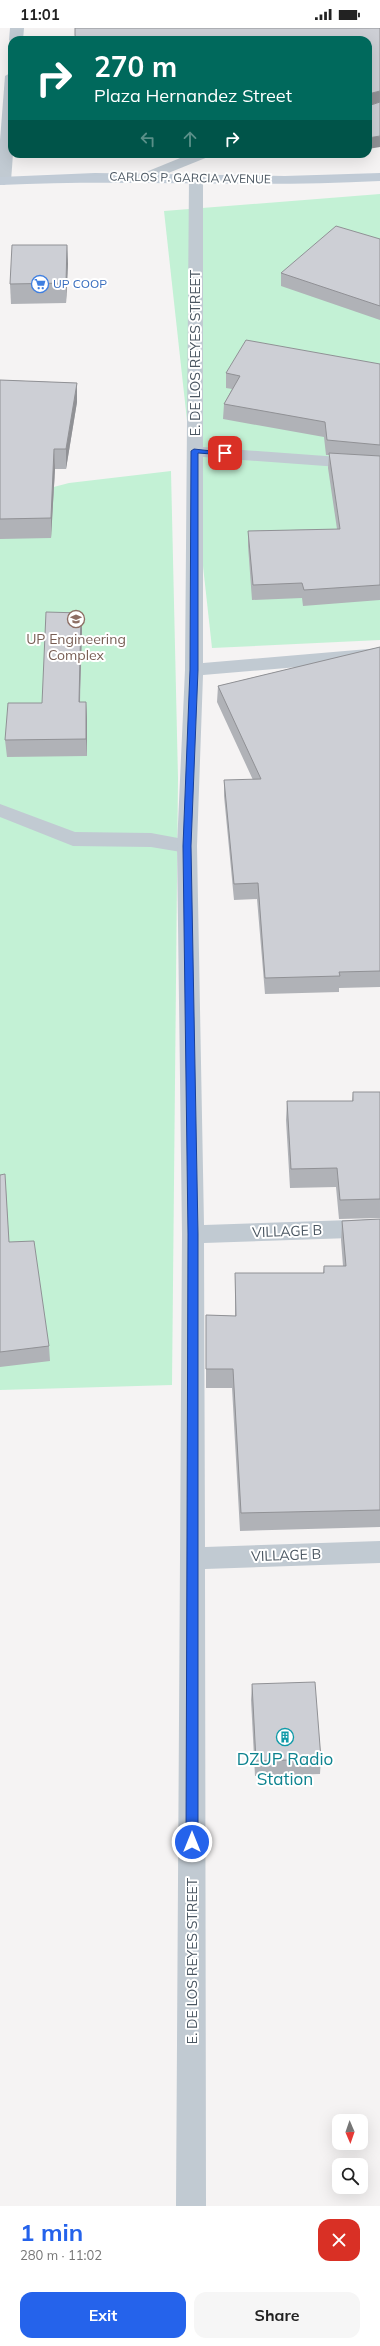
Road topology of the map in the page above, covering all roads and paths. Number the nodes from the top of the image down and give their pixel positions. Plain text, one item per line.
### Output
1 (8, 118) edge
2 (193, 158) edge
3 (146, 177) junction
4 (380, 177) edge
5 (196, 179) junction
6 (2, 181) edge
7 (194, 451) junction
8 (380, 465) edge
9 (380, 654) edge
10 (194, 670) junction
11 (0, 810) edge
12 (187, 846) junction
13 (380, 1228) edge
14 (193, 1234) junction
15 (380, 1552) edge
16 (192, 1558) junction
17 (192, 2206) edge

1 - 6 street
2 - 3 street
3 - 5 main road, CARLOS P. GARCIA AVENUE
3 - 6 main road, CARLOS P. GARCIA AVENUE
4 - 5 main road, CARLOS P. GARCIA AVENUE
5 - 7 street, E. DE LOS REYES STREET
7 - 8 street
7 - 10 street, E. DE LOS REYES STREET
9 - 10 street
10 - 12 street, E. DE LOS REYES STREET
11 - 12 street
12 - 14 street, E. DE LOS REYES STREET
13 - 14 street, VILLAGE B
14 - 16 street, E. DE LOS REYES STREET
15 - 16 street, VILLAGE B
16 - 17 street, E. DE LOS REYES STREET

